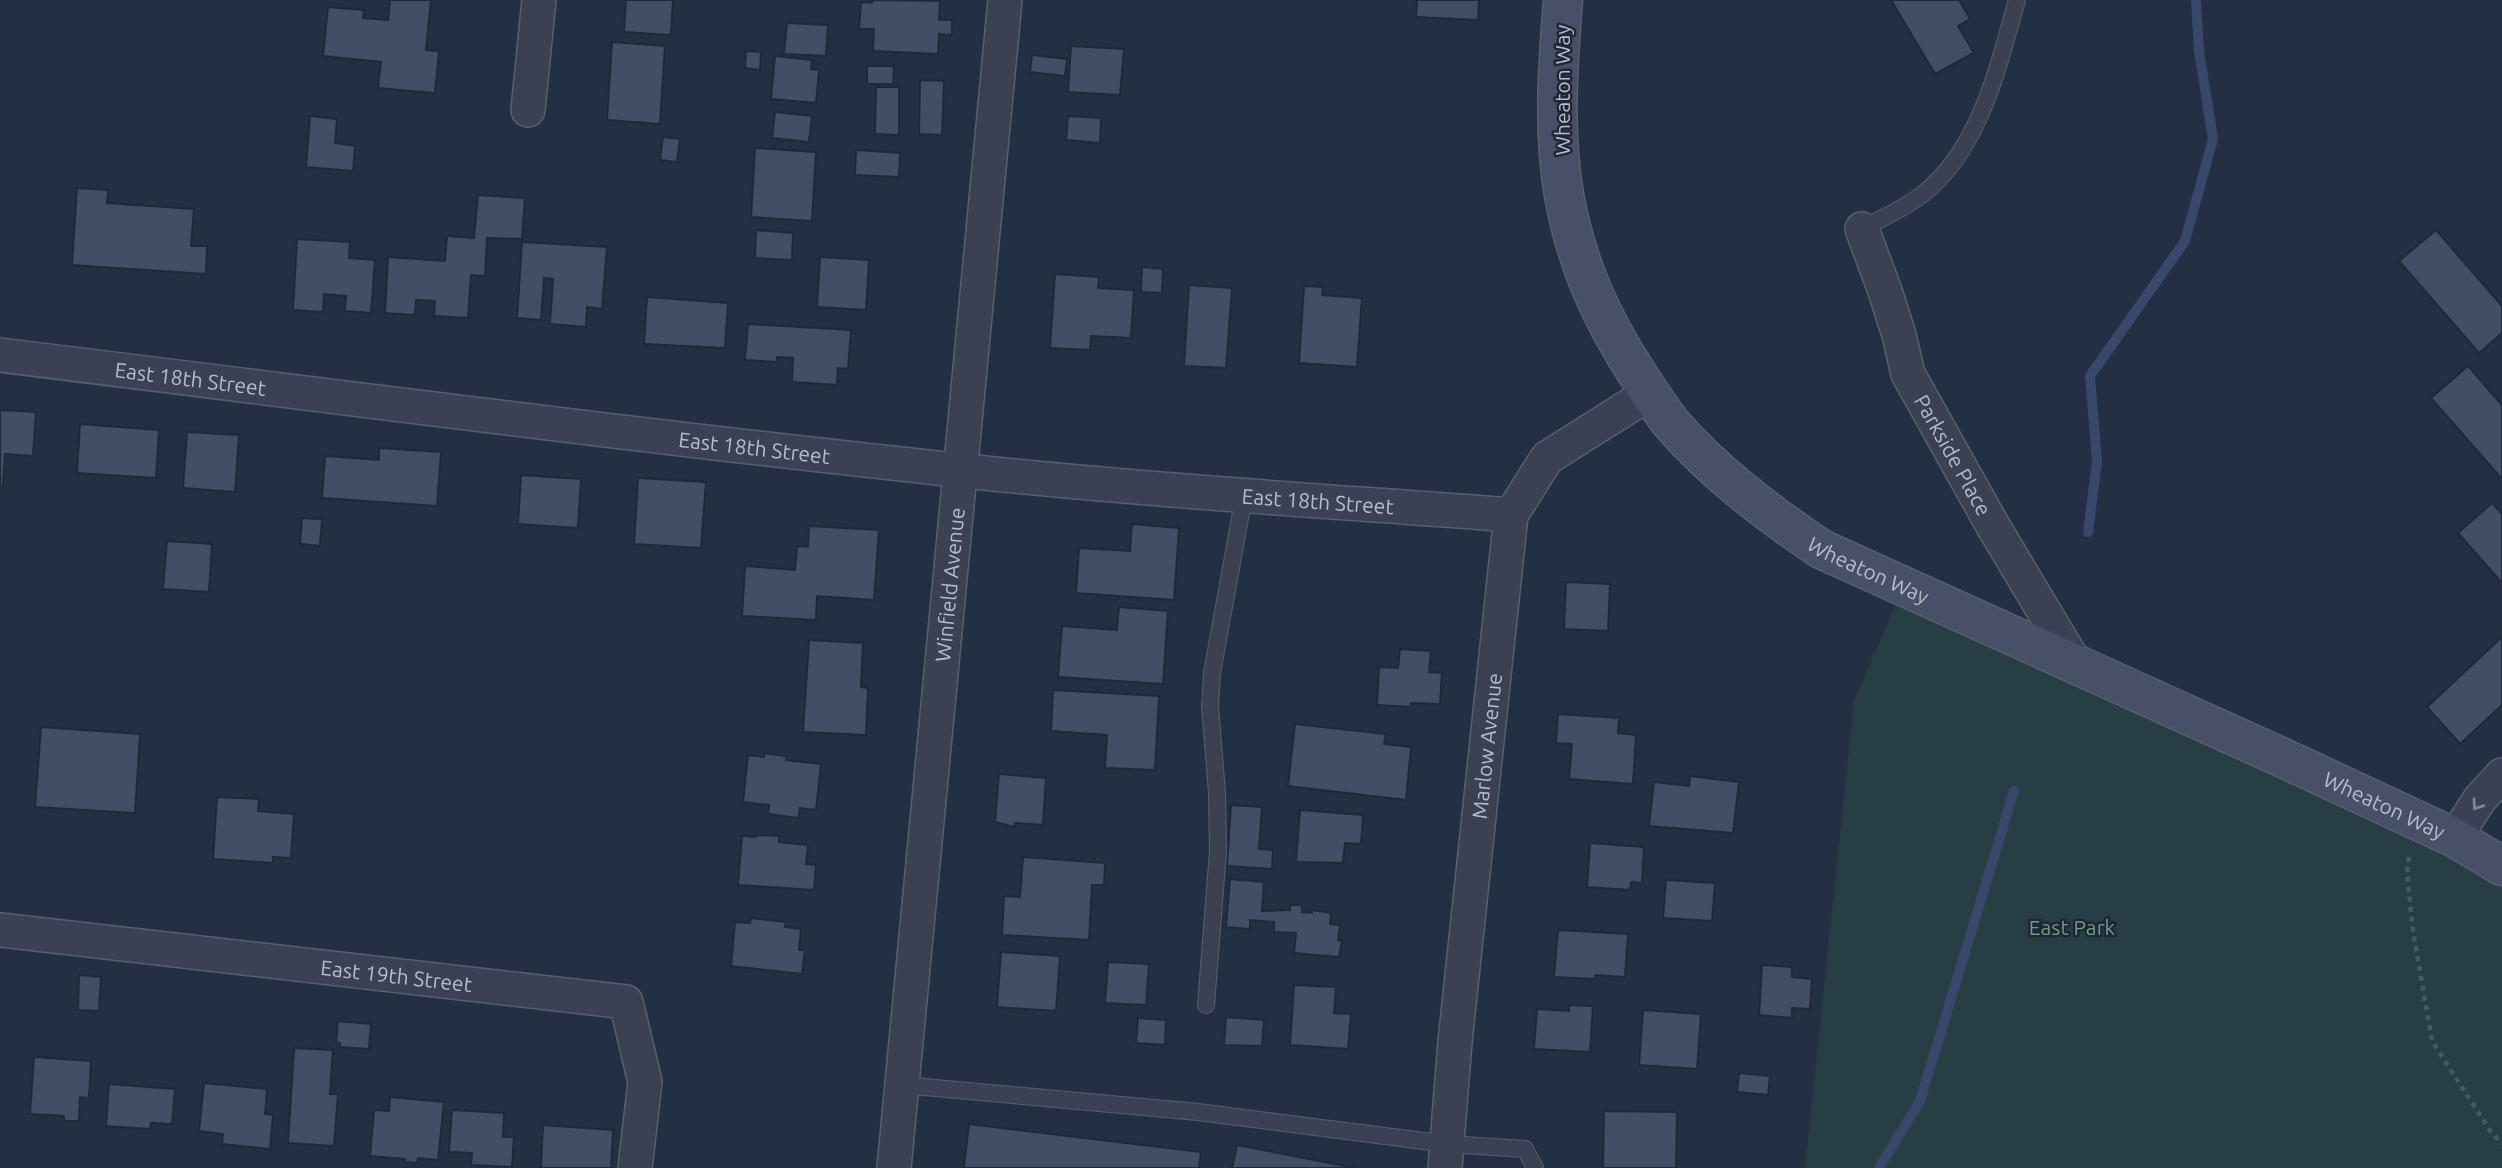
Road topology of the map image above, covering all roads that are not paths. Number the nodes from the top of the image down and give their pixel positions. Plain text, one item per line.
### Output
1 (539, 0) edge
2 (1005, 0) edge
3 (1563, 0) edge
4 (2017, 0) edge
5 (528, 110) dead end
6 (1862, 229) joint
7 (0, 355) edge
8 (1650, 393) junction
9 (959, 471) junction
10 (1244, 496) junction
11 (1511, 514) junction
12 (2076, 665) junction
13 (2502, 775) edge
14 (2455, 838) junction
15 (2502, 866) edge
16 (0, 930) edge
17 (1206, 1005) dead end
18 (902, 1085) junction
19 (1446, 1156) edge
20 (635, 1168) edge
21 (894, 1168) edge
22 (1535, 1168) edge

1 - 5 street
2 - 9 street, Winfield Avenue
3 - 8 main road, Wheaton Way
4 - 6 lane
6 - 12 street, Parkside Place
7 - 9 street, East 18th Street
8 - 11 street, Marlow Avenue
8 - 12 main road, Wheaton Way
9 - 10 street, East 18th Street
9 - 18 street, Winfield Avenue
10 - 11 street, East 18th Street
10 - 17 lane
11 - 19 street, Marlow Avenue
12 - 14 main road, Wheaton Way
13 -> 14 street
14 - 15 main road, Wheaton Way
16 - 20 street, East 19th Street
18 - 19 lane
18 - 21 street, Winfield Avenue
19 - 22 lane

